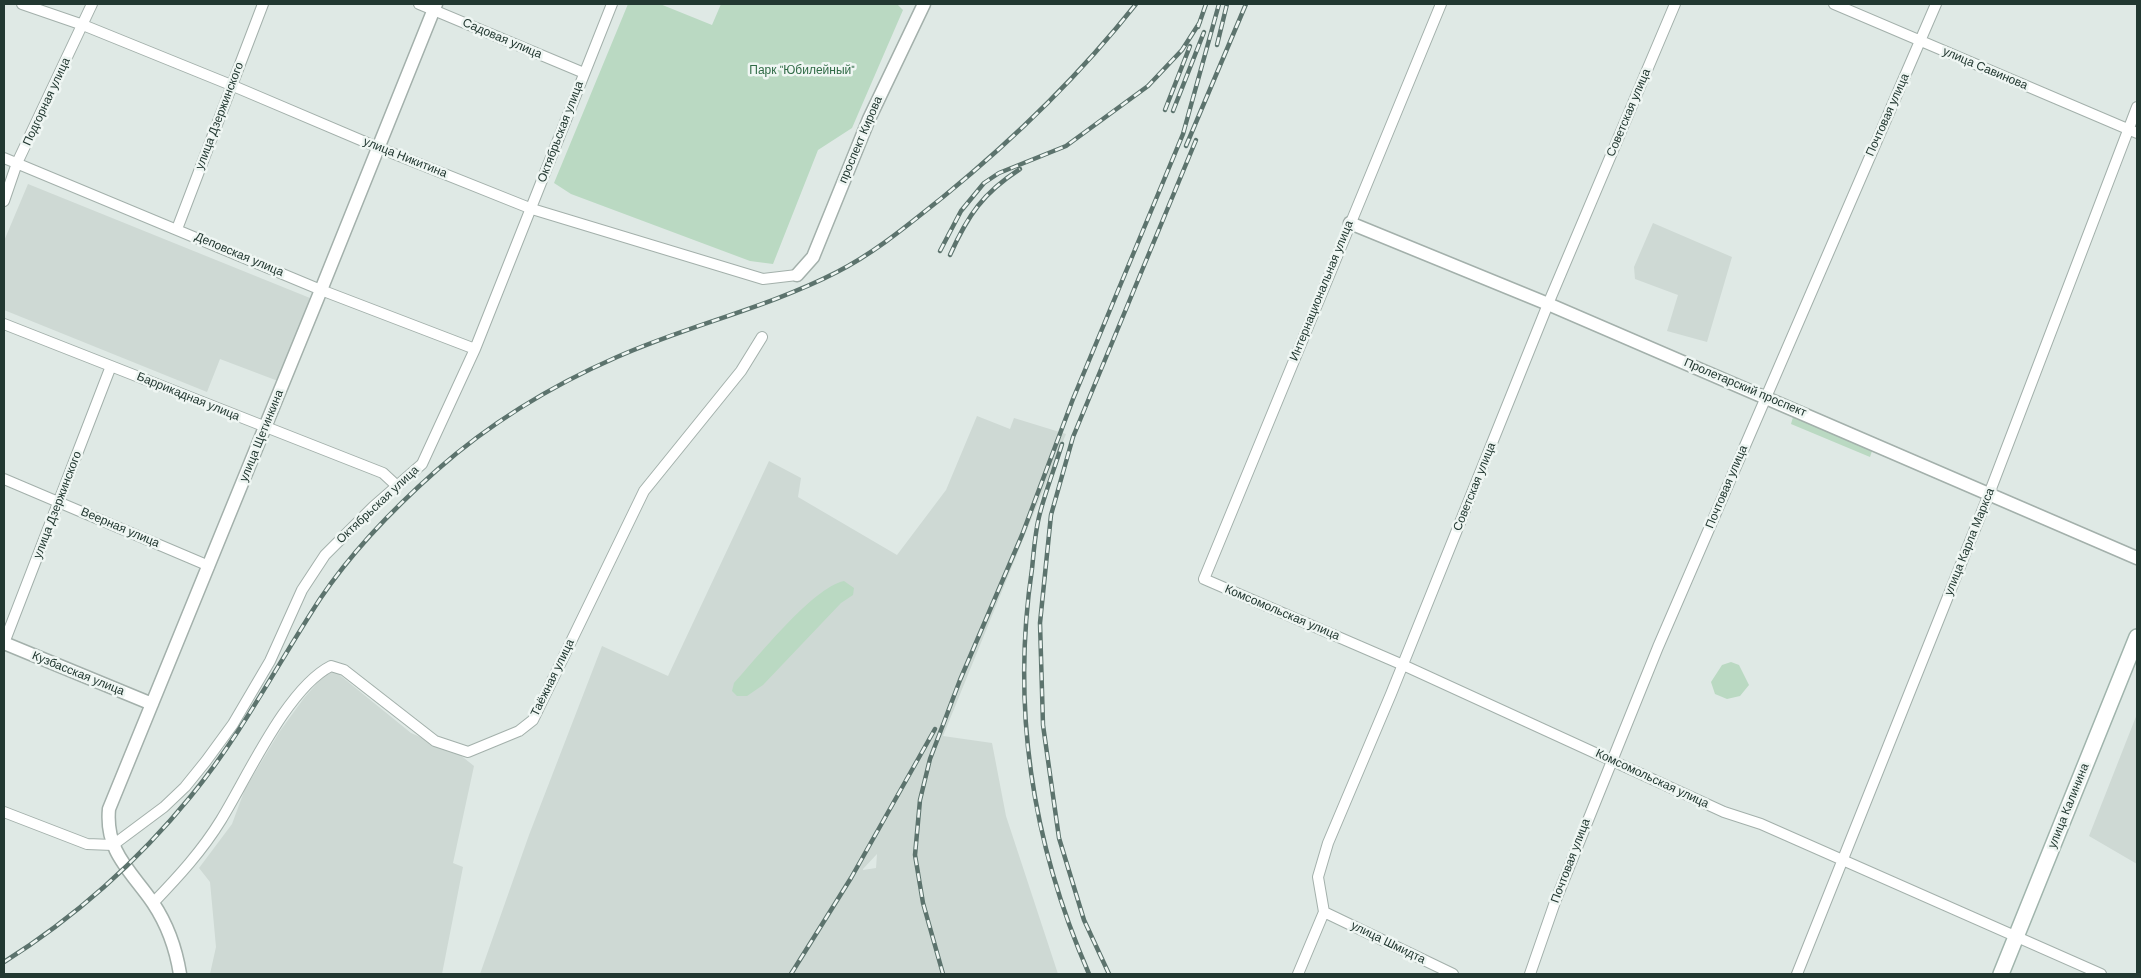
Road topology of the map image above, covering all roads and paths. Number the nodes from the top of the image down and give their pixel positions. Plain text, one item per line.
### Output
1 (22, 4) edge
2 (92, 4) edge
3 (264, 4) edge
4 (420, 4) edge
5 (612, 4) edge
6 (924, 4) edge
7 (1441, 4) edge
8 (1675, 4) edge
9 (1834, 4) edge
10 (1936, 4) edge
11 (434, 7) edge
12 (83, 25) junction
13 (1920, 42) junction
14 (584, 73) junction
15 (231, 85) junction
16 (2137, 107) edge
17 (2132, 131) edge
18 (377, 147) junction
19 (4, 158) edge
20 (17, 163) junction
21 (4, 201) edge
22 (532, 209) junction
23 (1350, 223) junction
24 (177, 229) junction
25 (797, 275) joint
26 (321, 290) junction
27 (1548, 304) junction
28 (4, 324) edge
29 (762, 337) dead end
30 (475, 349) junction
31 (111, 366) junction
32 (1765, 397) junction
33 (266, 428) junction
34 (4, 479) edge
35 (397, 486) junction
36 (1989, 494) junction
37 (59, 502) junction
38 (2137, 558) edge
39 (209, 566) junction
40 (1204, 579) joint
41 (2137, 637) edge
42 (4, 643) edge
43 (1403, 665) junction
44 (152, 704) junction
45 (1611, 760) junction
46 (4, 812) edge
47 (113, 844) junction
48 (1842, 862) junction
49 (153, 903) junction
50 (1324, 912) junction
51 (2016, 937) junction
52 (180, 974) edge
53 (1298, 974) edge
54 (1453, 974) edge
55 (1530, 974) edge
56 (1797, 974) edge
57 (2001, 974) edge
58 (2101, 974) edge

1 - 12 street, улица Никитина
2 - 12 street, Подгорная улица
3 - 15 street, улица Дзержинского
4 - 11 street, Садовая улица
5 - 14 street, Октябрьская улица
6 - 25 street, проспект Кирова
7 - 23 street, Интернациональная улица
8 - 27 street, Советская улица
9 - 13 street, улица Савинова
10 - 13 street, Почтовая улица
11 - 14 street, Садовая улица
11 - 18 street, улица Щетинкина
12 - 15 street, улица Никитина
12 - 20 street, Подгорная улица
13 - 17 street, улица Савинова
13 - 32 street, Почтовая улица
14 - 22 street, Октябрьская улица
15 - 18 street, улица Никитина
15 - 24 street, улица Дзержинского
16 - 17 street, улица Карла Маркса
17 - 36 street, улица Карла Маркса
18 - 22 street, улица Никитина
18 - 26 street, улица Щетинкина
19 - 20 street, Деповская улица
20 - 21 street, Подгорная улица
20 - 24 street, Деповская улица
22 - 25 street, улица Никитина
22 - 30 street, Октябрьская улица
23 - 27 street, Пролетарский проспект
23 - 40 street, Интернациональная улица
24 - 26 street, Деповская улица
26 - 30 street, Деповская улица
26 - 33 street, улица Щетинкина
27 - 32 street, Пролетарский проспект
27 - 43 street, Советская улица
28 - 31 street, Баррикадная улица
29 - 49 street, Таёжная улица
30 - 35 street, Октябрьская улица
31 - 33 street, Баррикадная улица
31 - 37 street, улица Дзержинского
32 - 36 street, Пролетарский проспект
32 - 45 street, Почтовая улица
33 - 35 street, Баррикадная улица
33 - 39 street, улица Щетинкина
34 - 37 street, Веерная улица
35 - 47 street, Октябрьская улица
36 - 38 street, Пролетарский проспект
36 - 48 street, улица Карла Маркса
37 - 39 street, Веерная улица
37 - 42 street, улица Дзержинского
39 - 44 street, улица Щетинкина
40 - 43 street, Комсомольская улица
41 - 51 main road, улица Калинина
42 - 44 street, Кузбасская улица
43 - 45 street, Комсомольская улица
43 - 50 street, Советская улица
44 - 47 street, улица Щетинкина
45 - 48 street, Комсомольская улица
45 - 55 street, Почтовая улица
46 - 47 street
47 - 49 street, улица Щетинкина
48 - 51 street, Комсомольская улица
48 - 56 street, улица Карла Маркса
49 - 52 street, улица Щетинкина
50 - 53 street
50 - 54 street, улица Шмидта
51 - 57 main road, улица Калинина
51 - 58 street, Комсомольская улица

